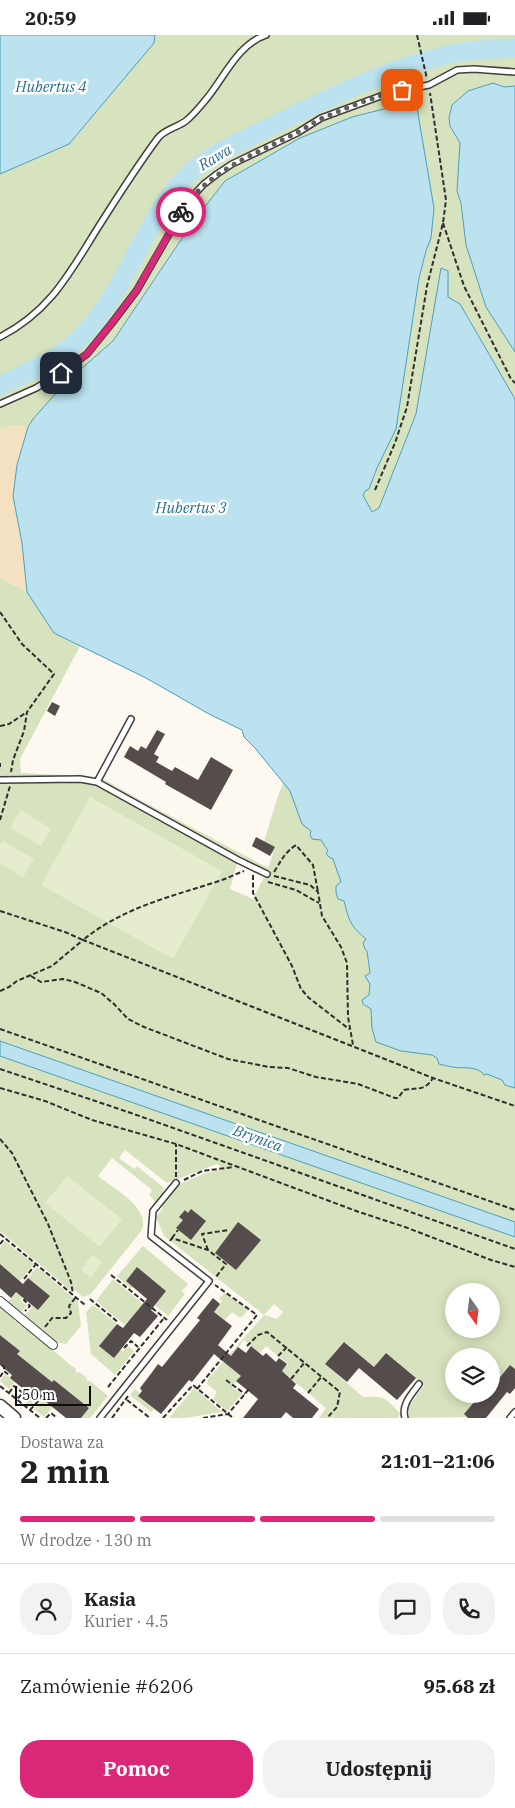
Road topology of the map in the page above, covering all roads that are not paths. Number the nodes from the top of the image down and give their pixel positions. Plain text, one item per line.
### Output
1 (266, 35) edge
2 (515, 72) edge
3 (0, 337) edge
4 (0, 404) edge
5 (131, 719) dead end
6 (0, 780) edge
7 (97, 782) junction
8 (267, 874) dead end
9 (176, 1183) road end
10 (0, 1301) edge
11 (53, 1345) dead end
12 (419, 1384) dead end
13 (0, 1406) edge
14 (515, 1412) edge
15 (14, 1418) edge
16 (100, 1418) edge
17 (405, 1418) edge
18 (510, 1418) edge

1 - 3 lane
2 - 4 lane
5 - 7 lane
6 - 7 lane
7 - 8 lane
9 - 16 lane
10 - 11 street
12 - 17 lane
13 - 15 street
14 - 18 lane

